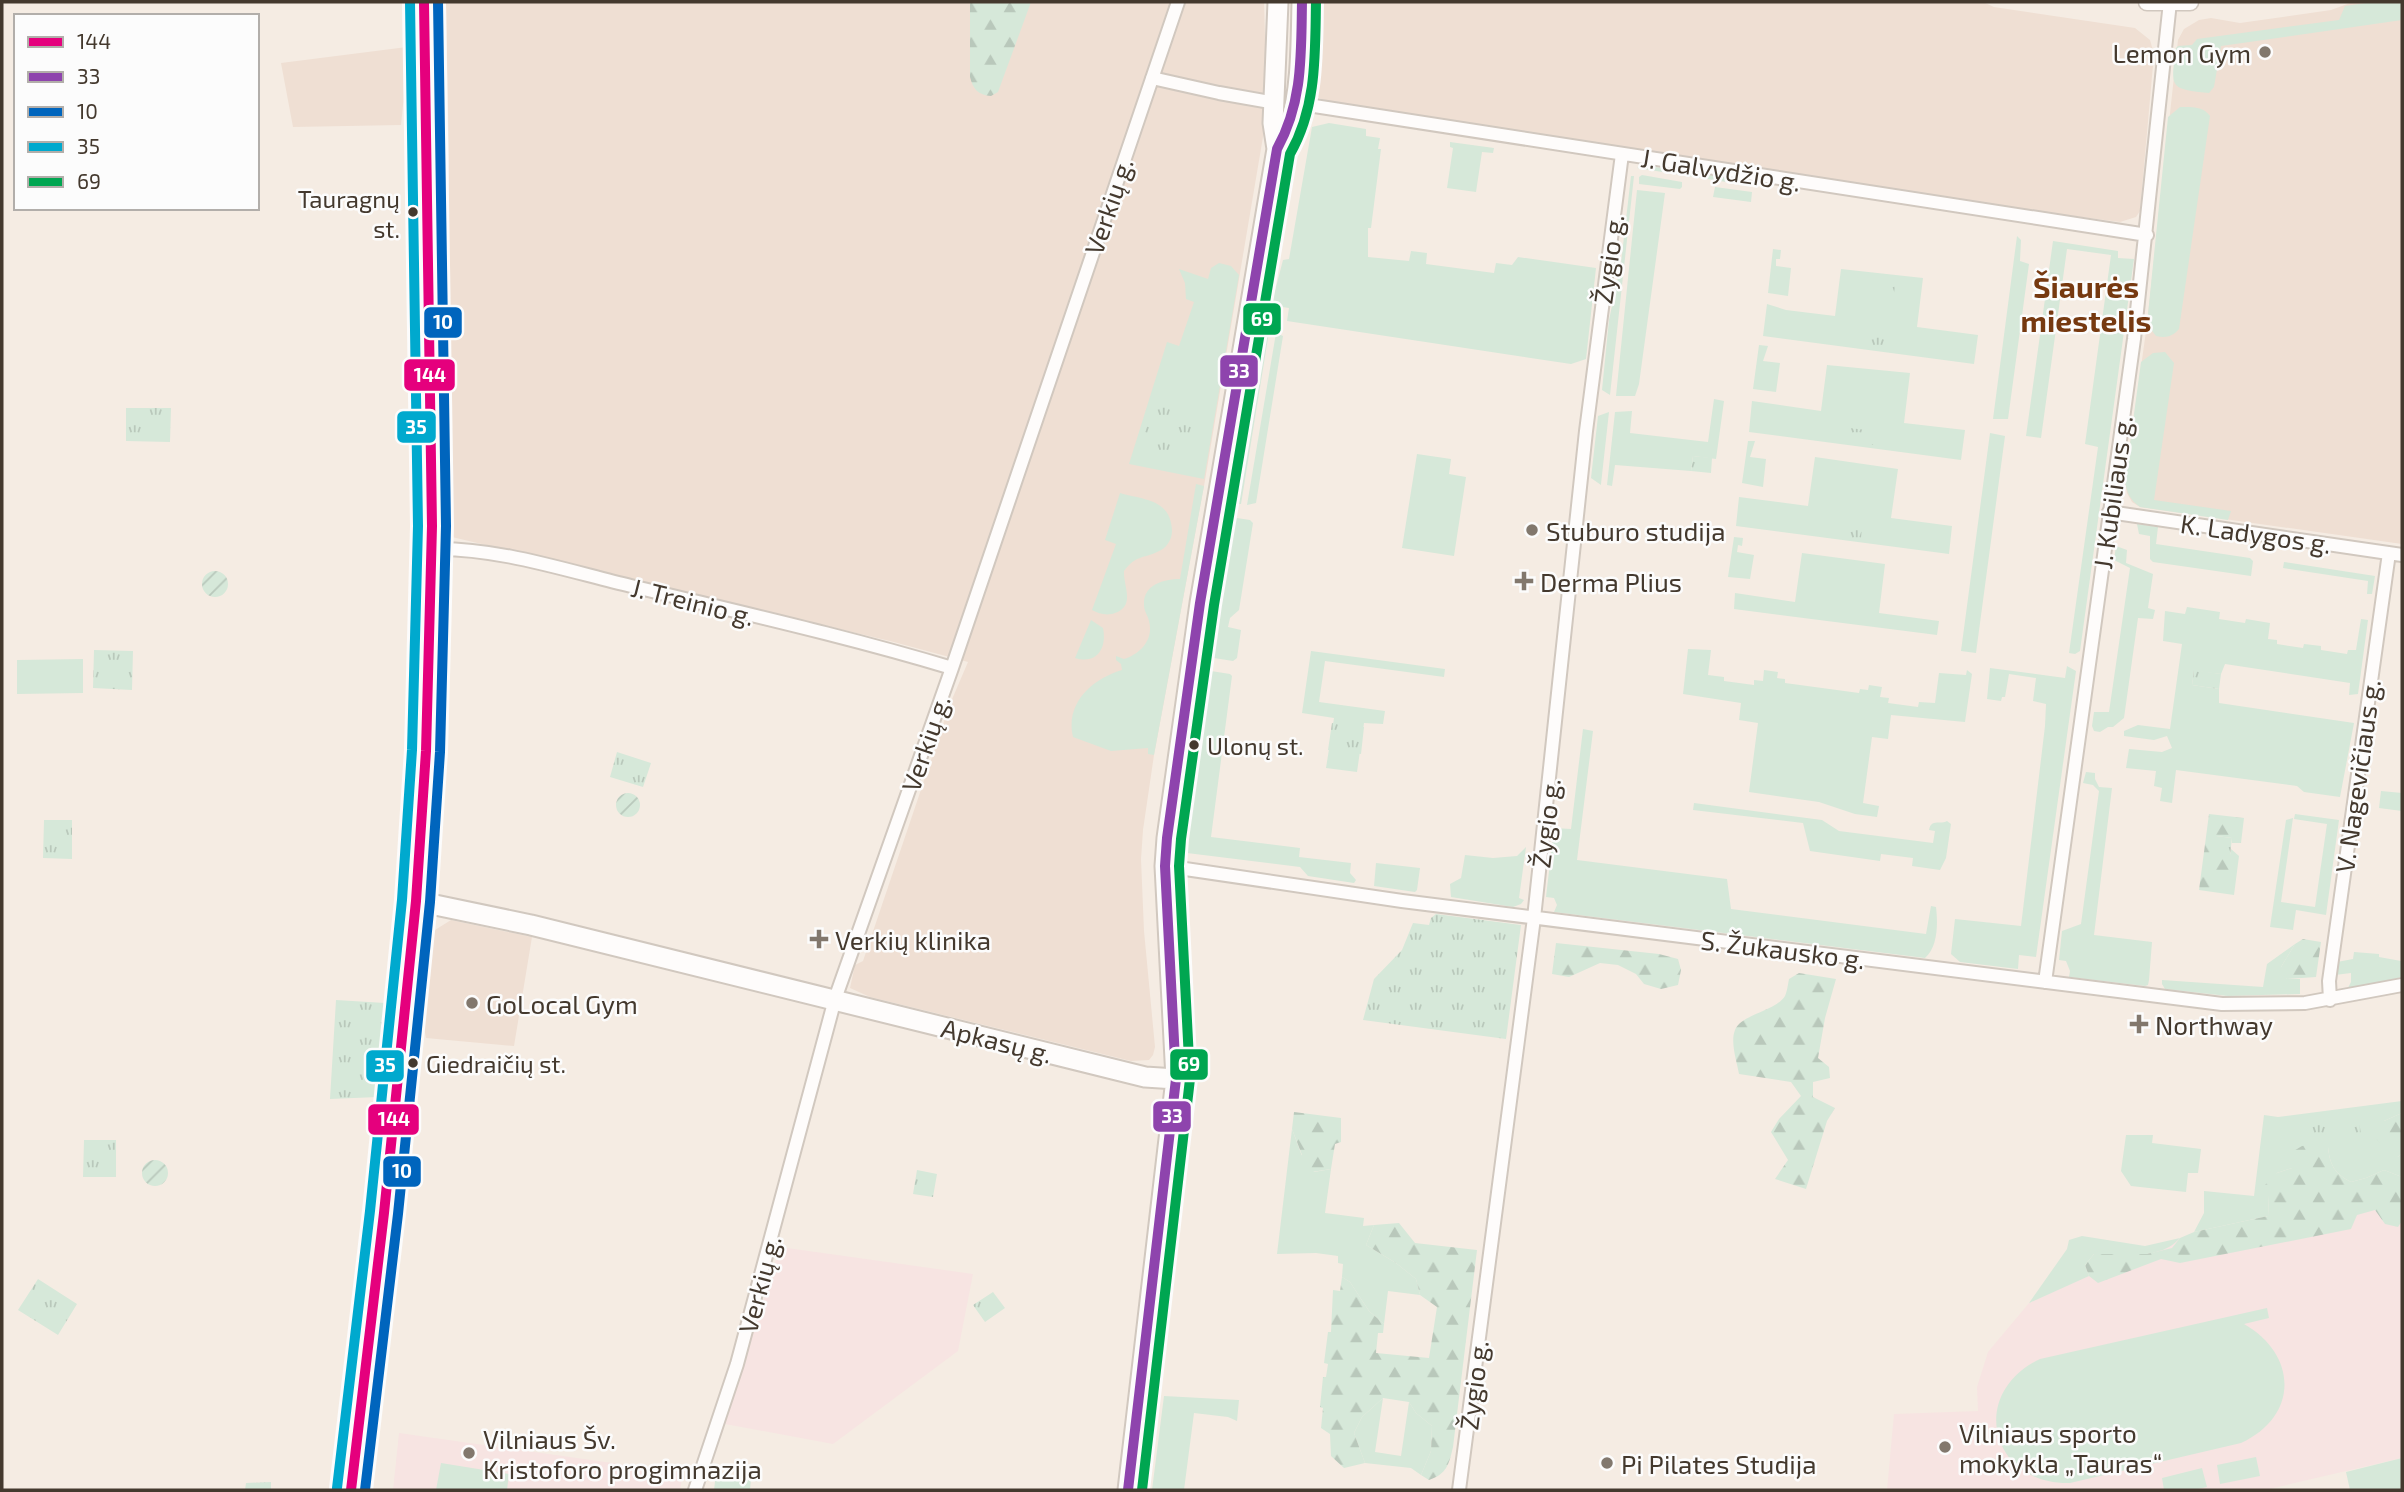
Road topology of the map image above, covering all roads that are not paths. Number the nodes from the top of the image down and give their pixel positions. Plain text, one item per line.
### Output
1 (424, 2) edge
2 (1178, 2) edge
3 (1278, 2) edge
4 (1302, 2) edge
5 (2147, 2) edge
6 (2170, 2) edge
7 (2190, 2) edge
8 (1152, 78) junction
9 (1275, 103) junction
10 (1295, 103) junction
11 (1277, 149) junction
12 (1622, 154) junction
13 (2147, 235) junction
14 (2109, 512) junction
15 (432, 549) junction
16 (2389, 553) junction
17 (2402, 555) edge
18 (952, 668) junction
19 (1165, 866) junction
20 (416, 901) junction
21 (1534, 918) junction
22 (2045, 982) junction
23 (2402, 985) edge
24 (835, 999) junction
25 (2330, 1000) junction
26 (1176, 1079) junction
27 (351, 1490) edge
28 (695, 1490) edge
29 (1128, 1490) edge
30 (1459, 1490) edge

1 - 15 main road
2 - 8 street, Verkių g.
3 - 9 main road
4 - 10 main road
5 - 6 street
6 - 7 street
6 - 13 street, J. Kubiliaus g.
8 - 9 street
8 - 18 street, Verkių g.
9 - 11 main road
10 - 11 main road
10 - 12 street, J. Galvydžio g.
11 - 19 main road
12 - 13 street, J. Galvydžio g.
12 - 21 street, Žygio g.
13 - 14 street, J. Kubiliaus g.
14 - 16 street, K. Ladygos g.
14 - 22 street, J. Kubiliaus g.
15 - 18 street, J. Treinio g.
15 - 20 main road
16 - 17 street, K. Ladygos g.
16 - 25 street, V. Nagevičiaus g.
18 - 24 street, Verkių g.
19 - 21 street, S. Žukausko g.
19 - 26 main road
20 - 24 main road, Apkasų g.
20 - 27 main road
21 - 22 street, S. Žukausko g.
21 - 30 street, Žygio g.
22 - 25 street, S. Žukausko g.
23 - 25 street, S. Žukausko g.
24 - 26 main road, Apkasų g.
24 - 28 street, Verkių g.
26 - 29 main road

